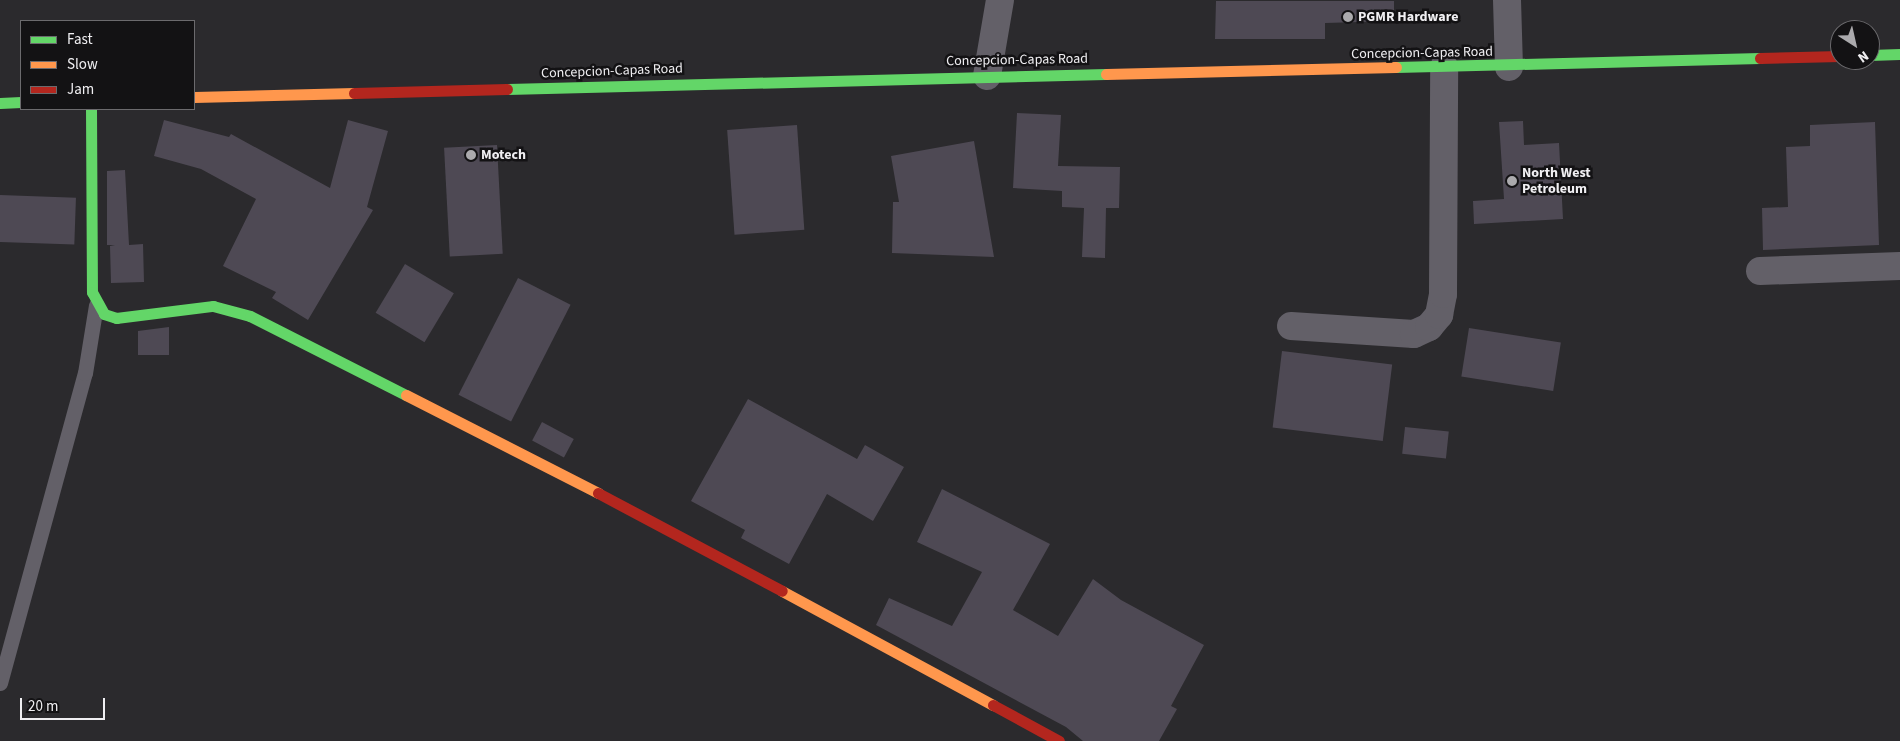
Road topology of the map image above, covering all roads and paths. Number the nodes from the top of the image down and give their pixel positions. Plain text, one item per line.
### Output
1 (1000, 0) edge
2 (1507, 0) edge
3 (1900, 54) edge
4 (1880, 55) edge
5 (1830, 56) edge
6 (1444, 67) junction
7 (1508, 67) junction
8 (987, 76) junction
9 (195, 97) edge
10 (20, 102) edge
11 (0, 103) edge
12 (91, 110) edge
13 (1900, 266) edge
14 (1760, 271) dead end
15 (96, 305) junction
16 (1291, 326) dead end
17 (0, 683) edge
18 (1059, 741) edge

1 - 8 street
2 - 7 street
3 - 4 main road
5 - 7 main road, Concepcion-Capas Road
6 - 7 main road, Concepcion-Capas Road
6 - 8 main road, Concepcion-Capas Road
6 - 16 street
8 - 9 main road, Concepcion-Capas Road
10 - 11 main road
12 - 15 main road
13 - 14 street
15 - 17 lane
15 - 18 main road

